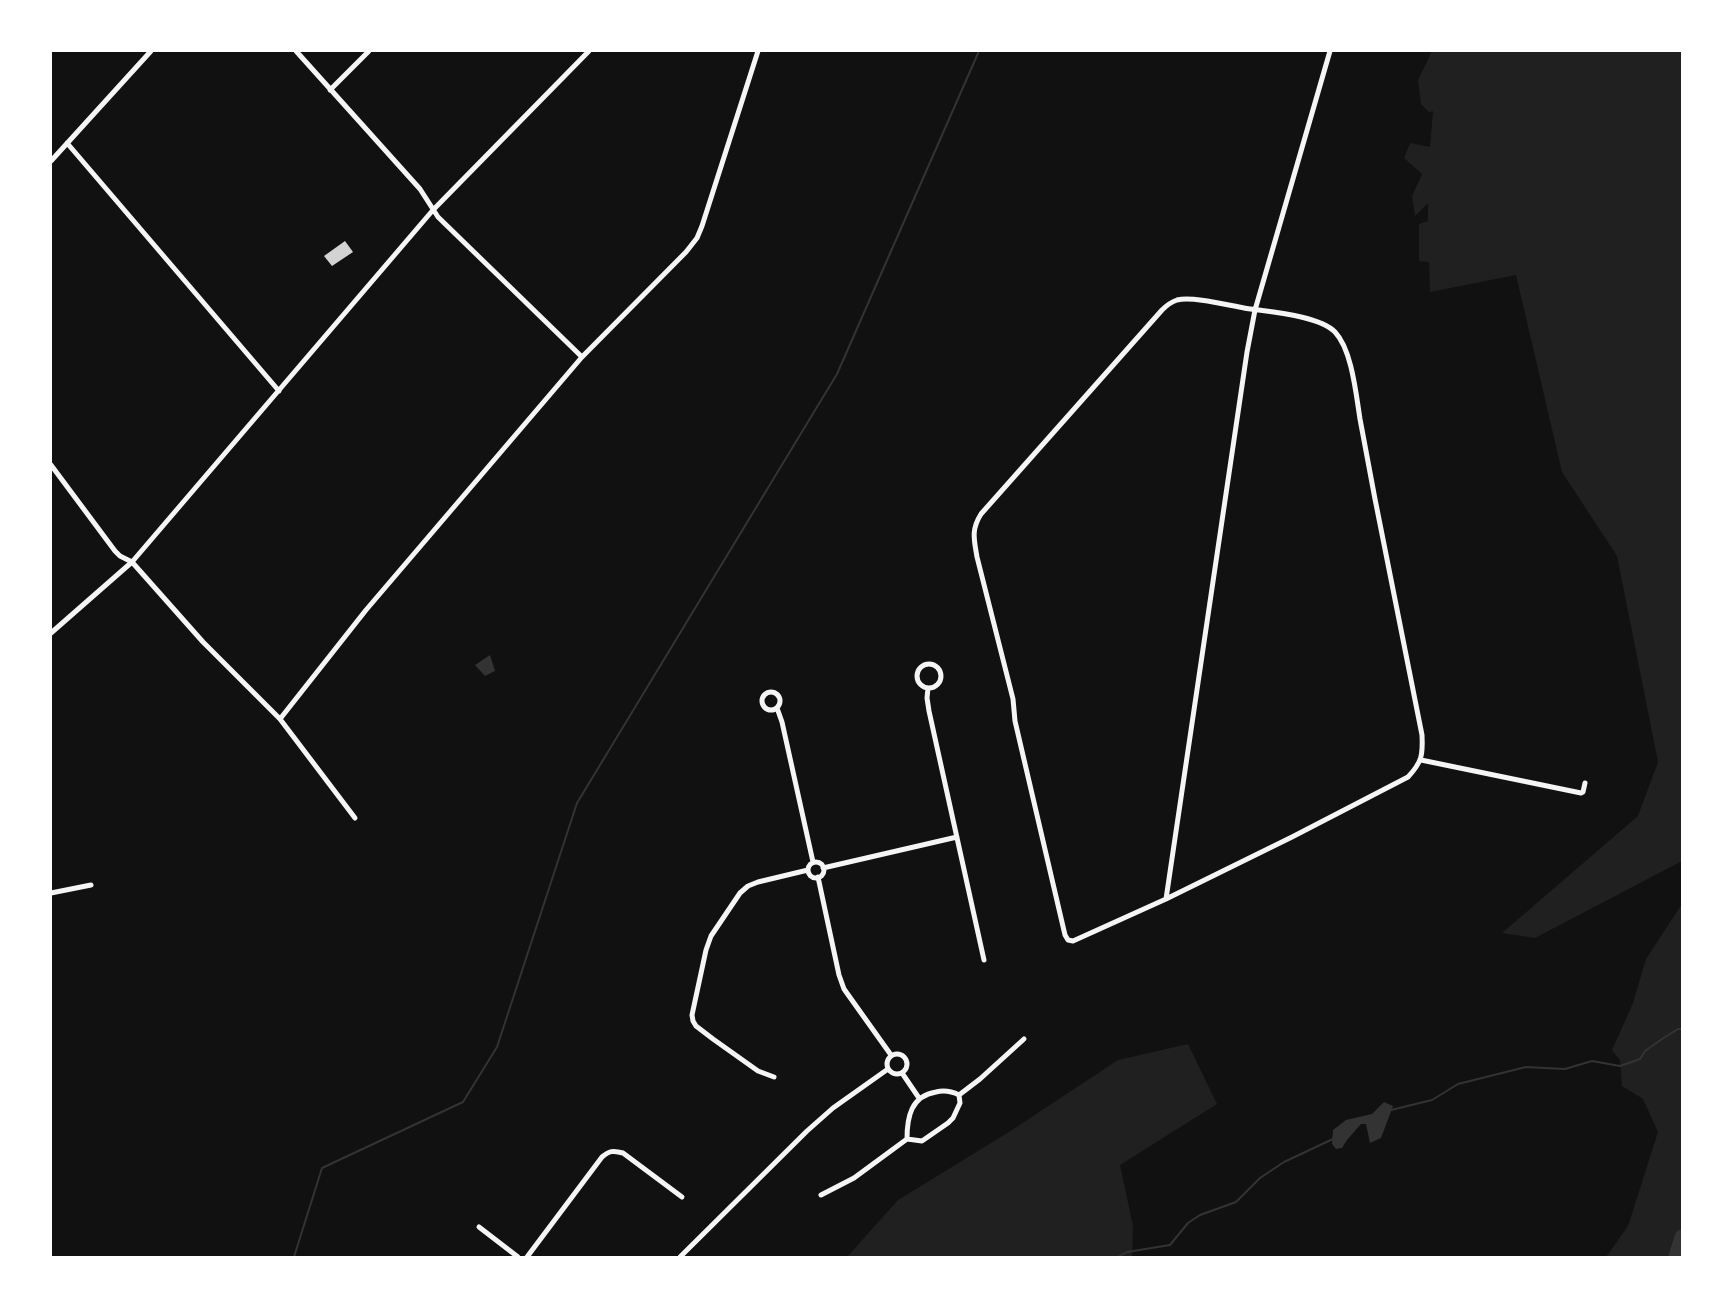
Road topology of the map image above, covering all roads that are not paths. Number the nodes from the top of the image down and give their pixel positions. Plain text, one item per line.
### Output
1 (151, 51) edge
2 (296, 51) edge
3 (369, 51) edge
4 (589, 51) edge
5 (758, 51) edge
6 (1330, 51) edge
7 (330, 90) junction
8 (67, 143) junction
9 (51, 161) edge
10 (433, 210) junction
11 (1255, 310) junction
12 (582, 357) junction
13 (279, 391) junction
14 (51, 465) edge
15 (132, 562) junction
16 (51, 633) edge
17 (928, 688) junction
18 (777, 708) dead end
19 (280, 719) junction
20 (1421, 760) junction
21 (1585, 783) dead end
22 (355, 818) dead end
23 (957, 837) junction
24 (813, 862) junction
25 (823, 868) junction
26 (808, 870) junction
27 (818, 877) junction
28 (91, 885) dead end
29 (51, 893) edge
30 (1166, 899) junction
31 (984, 960) dead end
32 (1024, 1039) dead end
33 (891, 1054) junction
34 (888, 1069) junction
35 (902, 1073) junction
36 (774, 1077) dead end
37 (959, 1095) junction
38 (919, 1098) junction
39 (907, 1139) junction
40 (821, 1195) dead end
41 (682, 1197) dead end
42 (479, 1227) dead end
43 (518, 1257) edge
44 (527, 1257) edge
45 (680, 1257) edge

1 - 8 street
2 - 7 street
3 - 7 street
4 - 10 street
5 - 12 street
6 - 11 street
7 - 10 street
8 - 9 street
8 - 13 street
10 - 12 street
10 - 13 street
11 - 20 street
11 - 30 street
11 - 30 street
12 - 19 street
13 - 15 street
14 - 15 street
15 - 16 street
15 - 19 street
17 - 17 street
17 - 23 street
18 - 24 street
19 - 22 street
20 - 21 street
20 - 30 street
23 - 25 street
23 - 31 street
24 - 25 street
24 - 26 street
25 - 27 street
26 - 27 street
26 - 36 street
27 - 33 street
28 - 29 street
32 - 37 street
33 - 34 street
33 - 35 street
34 - 35 street
34 - 45 street
35 - 38 street
37 - 38 street
37 - 39 street
38 - 39 street
39 - 40 street
41 - 44 street
42 - 43 street

